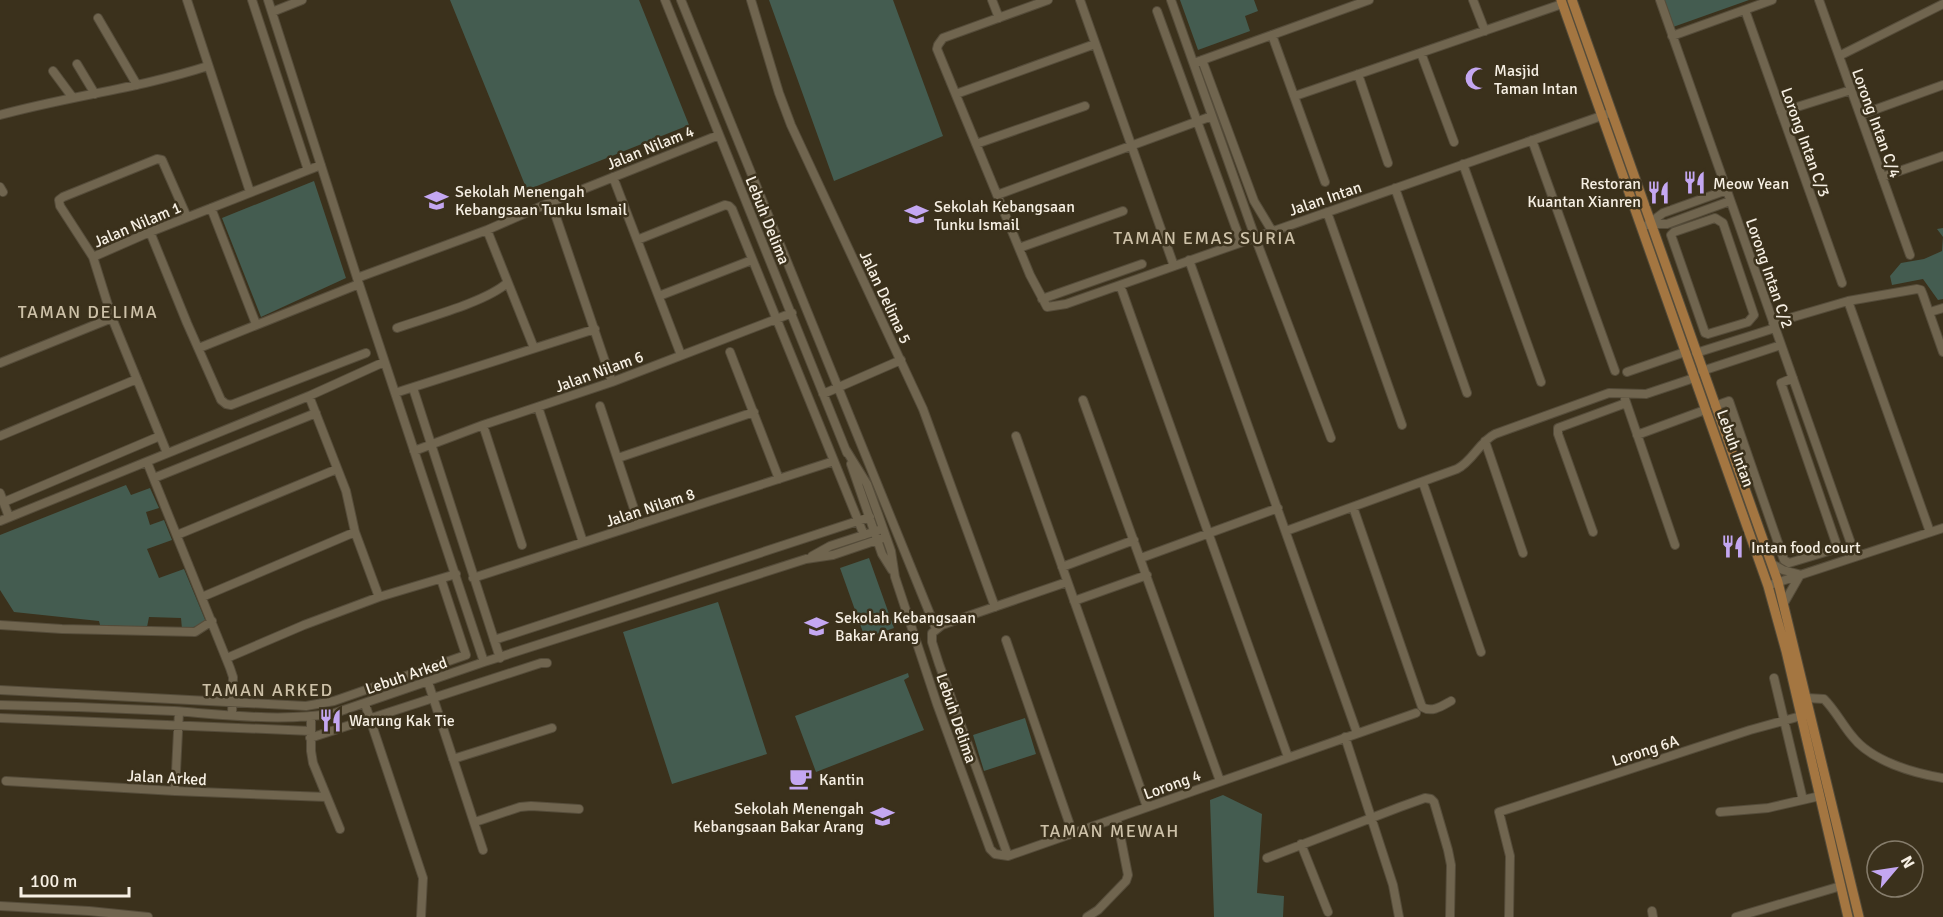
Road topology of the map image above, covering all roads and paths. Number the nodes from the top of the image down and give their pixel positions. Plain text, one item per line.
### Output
1 (187, 0) edge
2 (252, 0) edge
3 (268, 0) edge
4 (302, 0) edge
5 (665, 0) edge
6 (681, 0) edge
7 (751, 0) edge
8 (992, 0) edge
9 (1048, 0) edge
10 (1080, 0) edge
11 (1171, 0) edge
12 (1369, 0) edge
13 (1473, 0) edge
14 (1543, 0) edge
15 (1572, 0) edge
16 (1660, 0) edge
17 (1772, 0) edge
18 (1819, 0) edge
19 (1562, 2) edge
20 (1943, 4) edge
21 (1546, 10) junction
22 (1744, 10) junction
23 (1157, 11) dead end
24 (272, 12) junction
25 (98, 18) dead end
26 (999, 18) junction
27 (1485, 31) junction
28 (1272, 35) junction
29 (1672, 36) junction
30 (1095, 44) junction
31 (1421, 53) junction
32 (1839, 56) junction
33 (1203, 60) junction
34 (1194, 63) junction
35 (77, 64) dead end
36 (208, 66) junction
37 (53, 71) dead end
38 (1358, 75) junction
39 (1943, 85) edge
40 (136, 86) junction
41 (1851, 90) junction
42 (95, 94) junction
43 (956, 94) junction
44 (1295, 96) junction
45 (73, 98) junction
46 (1085, 106) dead end
47 (1611, 112) junction
48 (1780, 112) junction
49 (0, 115) edge
50 (1860, 115) junction
51 (1212, 116) junction
52 (1601, 116) junction
53 (1198, 121) junction
54 (719, 135) junction
55 (1532, 140) junction
56 (1454, 142) dead end
57 (976, 144) junction
58 (1131, 146) junction
59 (1943, 156) edge
60 (1388, 163) dead end
61 (1463, 164) junction
62 (321, 165) junction
63 (308, 170) junction
64 (613, 177) junction
65 (1882, 177) junction
66 (1325, 182) dead end
67 (1395, 188) junction
68 (1727, 190) junction
69 (250, 192) junction
70 (997, 195) junction
71 (1730, 201) junction
72 (551, 202) junction
73 (211, 208) junction
74 (1123, 211) dead end
75 (1327, 212) junction
76 (1663, 213) junction
77 (1691, 216) junction
78 (188, 217) junction
79 (1651, 224) junction
80 (1667, 224) junction
81 (1694, 225) junction
82 (1641, 227) junction
83 (487, 230) junction
84 (1272, 231) junction
85 (150, 232) junction
86 (1255, 237) junction
87 (637, 240) junction
88 (1241, 242) junction
89 (1019, 248) junction
90 (1910, 255) dead end
91 (93, 257) junction
92 (752, 260) junction
93 (1189, 261) junction
94 (1142, 264) dead end
95 (1174, 266) junction
96 (358, 281) junction
97 (507, 283) junction
98 (1842, 283) dead end
99 (1120, 285) junction
100 (659, 296) junction
101 (1042, 299) junction
102 (1848, 301) junction
103 (1943, 308) edge
104 (1930, 312) junction
105 (792, 313) junction
106 (112, 318) junction
107 (776, 318) junction
108 (256, 324) junction
109 (1774, 325) junction
110 (396, 328) dead end
111 (1729, 328) junction
112 (595, 329) junction
113 (1734, 341) junction
114 (1781, 345) junction
115 (199, 348) junction
116 (534, 348) junction
117 (729, 352) dead end
118 (1685, 352) junction
119 (1943, 352) edge
120 (366, 353) dead end
121 (1696, 353) junction
122 (681, 355) junction
123 (901, 360) junction
124 (384, 362) junction
125 (0, 363) edge
126 (1702, 370) junction
127 (1615, 371) dead end
128 (1627, 372) dead end
129 (1694, 378) junction
130 (1793, 378) junction
131 (137, 379) junction
132 (612, 382) junction
133 (1541, 382) dead end
134 (838, 387) junction
135 (413, 388) junction
136 (1624, 392) junction
137 (395, 393) junction
138 (1467, 393) dead end
139 (823, 394) junction
140 (309, 396) junction
141 (1083, 400) dead end
142 (1626, 403) junction
143 (600, 406) dead end
144 (538, 408) junction
145 (1710, 408) junction
146 (754, 412) junction
147 (316, 413) junction
148 (483, 424) junction
149 (1402, 425) dead end
150 (1637, 435) junction
151 (0, 436) edge
152 (160, 436) junction
153 (1016, 436) dead end
154 (1331, 438) dead end
155 (1485, 441) junction
156 (431, 444) junction
157 (846, 450) junction
158 (414, 451) junction
159 (167, 453) junction
160 (618, 458) junction
161 (834, 461) junction
162 (147, 462) junction
163 (337, 469) junction
164 (154, 478) junction
165 (779, 479) junction
166 (1423, 483) junction
167 (1829, 483) junction
168 (1818, 487) junction
169 (0, 493) edge
170 (4, 502) junction
171 (1766, 505) junction
172 (1353, 507) junction
173 (1278, 508) junction
174 (1754, 509) junction
175 (9, 517) junction
176 (870, 517) junction
177 (0, 521) edge
178 (858, 521) junction
179 (639, 524) junction
180 (1943, 528) edge
181 (1750, 530) junction
182 (1286, 531) junction
183 (355, 532) junction
184 (1593, 532) dead end
185 (1930, 532) junction
186 (885, 533) junction
187 (1209, 534) junction
188 (177, 535) junction
189 (864, 535) junction
190 (876, 536) junction
191 (1134, 540) junction
192 (584, 542) junction
193 (522, 545) dead end
194 (1675, 545) dead end
195 (1523, 553) dead end
196 (1855, 555) junction
197 (1141, 558) junction
198 (806, 560) junction
199 (1772, 564) junction
200 (1062, 567) junction
201 (456, 574) junction
202 (1147, 575) junction
203 (1800, 575) junction
204 (895, 577) junction
205 (473, 578) junction
206 (441, 579) junction
207 (1067, 582) junction
208 (1778, 582) junction
209 (1768, 586) junction
210 (202, 597) junction
211 (379, 597) junction
212 (1074, 601) junction
213 (1784, 603) junction
214 (995, 607) junction
215 (212, 621) junction
216 (0, 625) edge
217 (936, 629) junction
218 (494, 640) junction
219 (1006, 640) dead end
220 (480, 650) junction
221 (1481, 652) dead end
222 (466, 655) junction
223 (227, 658) junction
224 (500, 658) junction
225 (484, 662) junction
226 (547, 663) dead end
227 (1774, 678) dead end
228 (428, 682) junction
229 (0, 690) edge
230 (433, 697) junction
231 (1807, 698) junction
232 (1450, 701) dead end
233 (233, 702) junction
234 (365, 704) junction
235 (0, 705) edge
236 (179, 712) junction
237 (1416, 713) dead end
238 (232, 715) junction
239 (1801, 716) junction
240 (311, 717) junction
241 (0, 718) edge
242 (370, 718) junction
243 (1784, 719) junction
244 (179, 726) junction
245 (552, 728) dead end
246 (1357, 733) junction
247 (310, 735) junction
248 (1345, 737) junction
249 (1288, 757) junction
250 (453, 759) junction
251 (1943, 778) edge
252 (6, 781) dead end
253 (1221, 781) junction
254 (175, 791) junction
255 (1820, 796) junction
256 (326, 797) junction
257 (1803, 800) junction
258 (1147, 807) junction
259 (579, 809) dead end
260 (1720, 812) dead end
261 (1370, 818) junction
262 (1117, 819) junction
263 (475, 822) junction
264 (340, 829) dead end
265 (1073, 834) junction
266 (1301, 844) junction
267 (483, 850) dead end
268 (1008, 856) junction
269 (1267, 858) dead end
270 (1841, 886) junction
271 (0, 906) edge
272 (1328, 912) dead end
273 (90, 914) edge
274 (148, 917) edge
275 (421, 917) edge
276 (1087, 917) edge
277 (1399, 917) edge
278 (1450, 917) edge
279 (1509, 917) edge
280 (1737, 917) edge
281 (1848, 917) edge
282 (1859, 917) edge

1 - 36 street
2 - 63 street
3 - 24 street
4 - 24 street
5 - 54 street, Lebuh Delima
6 - 134 street
7 - 123 street, Jalan Delima 5
8 - 26 street
9 - 26 street
10 - 30 street
11 - 34 street
12 - 28 street
13 - 27 street
14 - 21 street
15 - 47 main road, Lebuh Intan
16 - 29 street, Lorong Intan C/2
17 - 22 street
18 - 32 street, Lorong Intan C/4
19 - 21 street
19 - 52 main road, Lebuh Intan
20 - 32 street
21 - 27 street
22 - 29 street
22 - 48 street, Lorong Intan C/3
23 - 53 street
24 - 62 street
25 - 40 street
26 - 43 street
27 - 31 street
28 - 33 street
28 - 44 street
29 - 68 street, Lorong Intan C/2
30 - 43 street
30 - 58 street
31 - 38 street
31 - 56 street
32 - 41 street, Lorong Intan C/4
33 - 34 street
33 - 84 street
34 - 51 street
35 - 42 street
36 - 40 street
36 - 69 street
37 - 45 street
38 - 44 street
38 - 60 street
39 - 50 street
40 - 42 street
41 - 48 street
41 - 50 street, Lorong Intan C/4
42 - 45 street
43 - 57 street
44 - 66 street
45 - 49 street
46 - 57 street
47 - 52 street, Jalan Intan
47 - 79 main road, Lebuh Intan
48 - 98 street, Lorong Intan C/3
50 - 65 street, Lorong Intan C/4
51 - 53 street
51 - 86 street
52 - 55 street, Jalan Intan
52 - 82 main road, Lebuh Intan
53 - 58 street
53 - 88 street
54 - 64 street, Jalan Nilam 4
54 - 105 street, Lebuh Delima
55 - 61 street, Jalan Intan
55 - 127 street
57 - 70 street
58 - 70 street
58 - 95 street
59 - 65 street
61 - 67 street, Jalan Intan
61 - 133 street
62 - 63 street, Jalan Nilam 1
62 - 96 street
63 - 69 street, Jalan Nilam 1
64 - 72 street, Jalan Nilam 4
64 - 87 street
65 - 90 street, Lorong Intan C/4
67 - 75 street, Jalan Intan
67 - 138 street
68 - 71 street, Lorong Intan C/2
68 - 76 street
69 - 73 street, Jalan Nilam 1
70 - 89 street
71 - 77 street
71 - 109 street, Lorong Intan C/2
72 - 83 street, Jalan Nilam 4
72 - 112 street
73 - 78 street, Jalan Nilam 1
73 - 108 street
74 - 89 street
75 - 84 street, Jalan Intan
75 - 149 street
76 - 79 street
76 - 80 street
77 - 80 street
77 - 81 street
78 - 85 street, Jalan Nilam 1
78 - 91 street
79 - 80 street
79 - 82 street
79 - 121 main road, Lebuh Intan
81 - 111 street
81 - 111 street
82 - 118 main road, Lebuh Intan
83 - 96 street, Jalan Nilam 4
83 - 97 street
84 - 86 street, Jalan Intan
85 - 91 street, Jalan Nilam 1
85 - 115 street
86 - 88 street, Jalan Intan
86 - 154 street
87 - 92 street, Lebuh Delima
87 - 100 street
88 - 93 street, Jalan Intan
89 - 101 street
91 - 106 street, Jalan Nilam 1
92 - 100 street
92 - 107 street, Lebuh Delima
93 - 95 street, Jalan Intan
93 - 173 street
94 - 101 street
95 - 99 street, Jalan Intan
96 - 108 street, Jalan Nilam 4
96 - 124 street
97 - 110 street
97 - 116 street
99 - 101 street, Jalan Intan
99 - 187 street
100 - 122 street
102 - 104 street
102 - 109 street
102 - 185 street
103 - 104 street
104 - 119 street
105 - 107 street, Jalan Nilam 6
105 - 139 street, Lebuh Delima
106 - 125 street
106 - 131 street, Jalan Nilam 1
107 - 122 street, Jalan Nilam 6
107 - 161 street, Lebuh Delima
108 - 115 street, Jalan Nilam 4
109 - 113 street
109 - 114 street, Lorong Intan C/2
111 - 113 street
112 - 116 street
112 - 132 street
113 - 121 street
114 - 126 street
114 - 130 street, Lorong Intan C/2
115 - 120 street
116 - 135 street
117 - 146 street
118 - 128 street
118 - 129 main road, Lebuh Intan
121 - 126 main road, Lebuh Intan
122 - 132 street, Jalan Nilam 6
123 - 134 street
123 - 214 street, Jalan Delima 5
124 - 137 street
124 - 140 street
126 - 145 main road, Lebuh Intan
129 - 136 street
129 - 145 main road, Lebuh Intan
130 - 167 street, Lorong Intan C/2
130 - 168 street
131 - 151 street
131 - 152 street, Jalan Nilam 1
132 - 144 street, Jalan Nilam 6
134 - 139 street
134 - 217 street
135 - 137 street
135 - 156 street
136 - 142 street
136 - 155 street
137 - 158 street
139 - 157 street, Lebuh Delima
140 - 147 street
140 - 159 street
141 - 191 street
142 - 150 street
142 - 184 street
143 - 160 street
144 - 148 street, Jalan Nilam 6
144 - 192 street
145 - 150 street
145 - 171 street
145 - 174 main road, Lebuh Intan
145 - 181 main road, Lebuh Intan
146 - 160 street
146 - 165 street
147 - 163 street
147 - 164 street
148 - 156 street, Jalan Nilam 6
148 - 193 street
150 - 194 street
152 - 159 street, Jalan Nilam 1
152 - 170 street
153 - 200 street
155 - 166 street
155 - 195 street
156 - 158 street, Jalan Nilam 6
156 - 205 street
157 - 176 street, Lebuh Delima
157 - 186 street, Lebuh Delima
158 - 201 street
159 - 162 street
160 - 179 street
161 - 165 street, Jalan Nilam 8
161 - 178 street, Lebuh Delima
162 - 164 street
162 - 175 street
163 - 183 street
163 - 188 street
164 - 188 street
165 - 179 street, Jalan Nilam 8
166 - 172 street
166 - 221 street
167 - 168 street
167 - 196 street, Lorong Intan C/2
168 - 171 street
169 - 170 street
170 - 175 street
171 - 174 street
172 - 182 street
172 - 232 street
173 - 182 street
173 - 187 street
174 - 181 main road
174 - 199 main road, Lebuh Intan
175 - 177 street
176 - 178 street
176 - 190 street, Lebuh Delima
178 - 189 street, Lebuh Delima
178 - 218 street
179 - 192 street, Jalan Nilam 8
180 - 185 street
181 - 209 main road, Lebuh Intan
182 - 246 street
183 - 210 street
183 - 211 street
185 - 196 street
186 - 190 street, Lebuh Arked
186 - 204 street, Lebuh Delima
187 - 197 street
187 - 249 street
188 - 210 street
189 - 190 street, Lebuh Arked
189 - 198 street, Lebuh Arked
190 - 198 street, Lebuh Arked
190 - 204 street, Lebuh Delima
191 - 197 street
191 - 200 street
192 - 205 street, Jalan Nilam 8
196 - 203 street
197 - 202 street
198 - 224 street, Lebuh Arked
199 - 203 street
199 - 208 main road, Lebuh Intan
200 - 207 street
201 - 206 street
201 - 220 street
202 - 212 street
202 - 253 street
203 - 208 street
203 - 213 street
204 - 268 street, Lebuh Delima
205 - 218 street
206 - 211 street
206 - 222 street
207 - 212 street
207 - 214 street
208 - 209 street
208 - 213 main road, Lebuh Intan
209 - 239 main road, Lebuh Intan
210 - 215 street
211 - 223 street
212 - 258 street
213 - 231 main road, Lebuh Intan
214 - 217 street
215 - 216 street
215 - 223 street
217 - 268 street
218 - 224 street
219 - 265 street
220 - 222 street
220 - 225 street
222 - 233 street
223 - 233 street
224 - 225 street, Lebuh Arked
225 - 228 street, Lebuh Arked
226 - 230 street
227 - 243 street
228 - 230 street
228 - 234 street, Lebuh Arked
229 - 233 street
230 - 242 street
230 - 250 street
231 - 251 street
231 - 282 main road, Lebuh Intan
233 - 238 street
234 - 240 street, Lebuh Arked
234 - 242 street
235 - 236 street, Lebuh Arked
236 - 238 street, Lebuh Arked
236 - 244 street
237 - 246 street, Lorong 4
238 - 240 street, Lebuh Arked
239 - 243 street, Lorong 6A
239 - 255 main road, Lebuh Intan
240 - 247 street
241 - 244 street
242 - 247 street
242 - 275 street
243 - 257 street
243 - 279 street, Lorong 6A
244 - 247 street
244 - 254 street
245 - 250 street
246 - 248 street, Lorong 4
247 - 256 street
248 - 249 street, Lorong 4
248 - 261 street
249 - 253 street, Lorong 4
250 - 263 street
252 - 254 street, Jalan Arked
253 - 258 street, Lorong 4
254 - 256 street, Jalan Arked
255 - 257 street
255 - 270 main road, Lebuh Intan
256 - 264 street
257 - 260 street
258 - 262 street, Lorong 4
259 - 263 street
261 - 266 street
261 - 277 street
261 - 278 street
262 - 265 street, Lorong 4
262 - 276 street
263 - 267 street
265 - 268 street, Lorong 4
266 - 269 street
266 - 272 street
270 - 280 street
270 - 281 main road, Lebuh Intan
271 - 273 street
273 - 274 street

